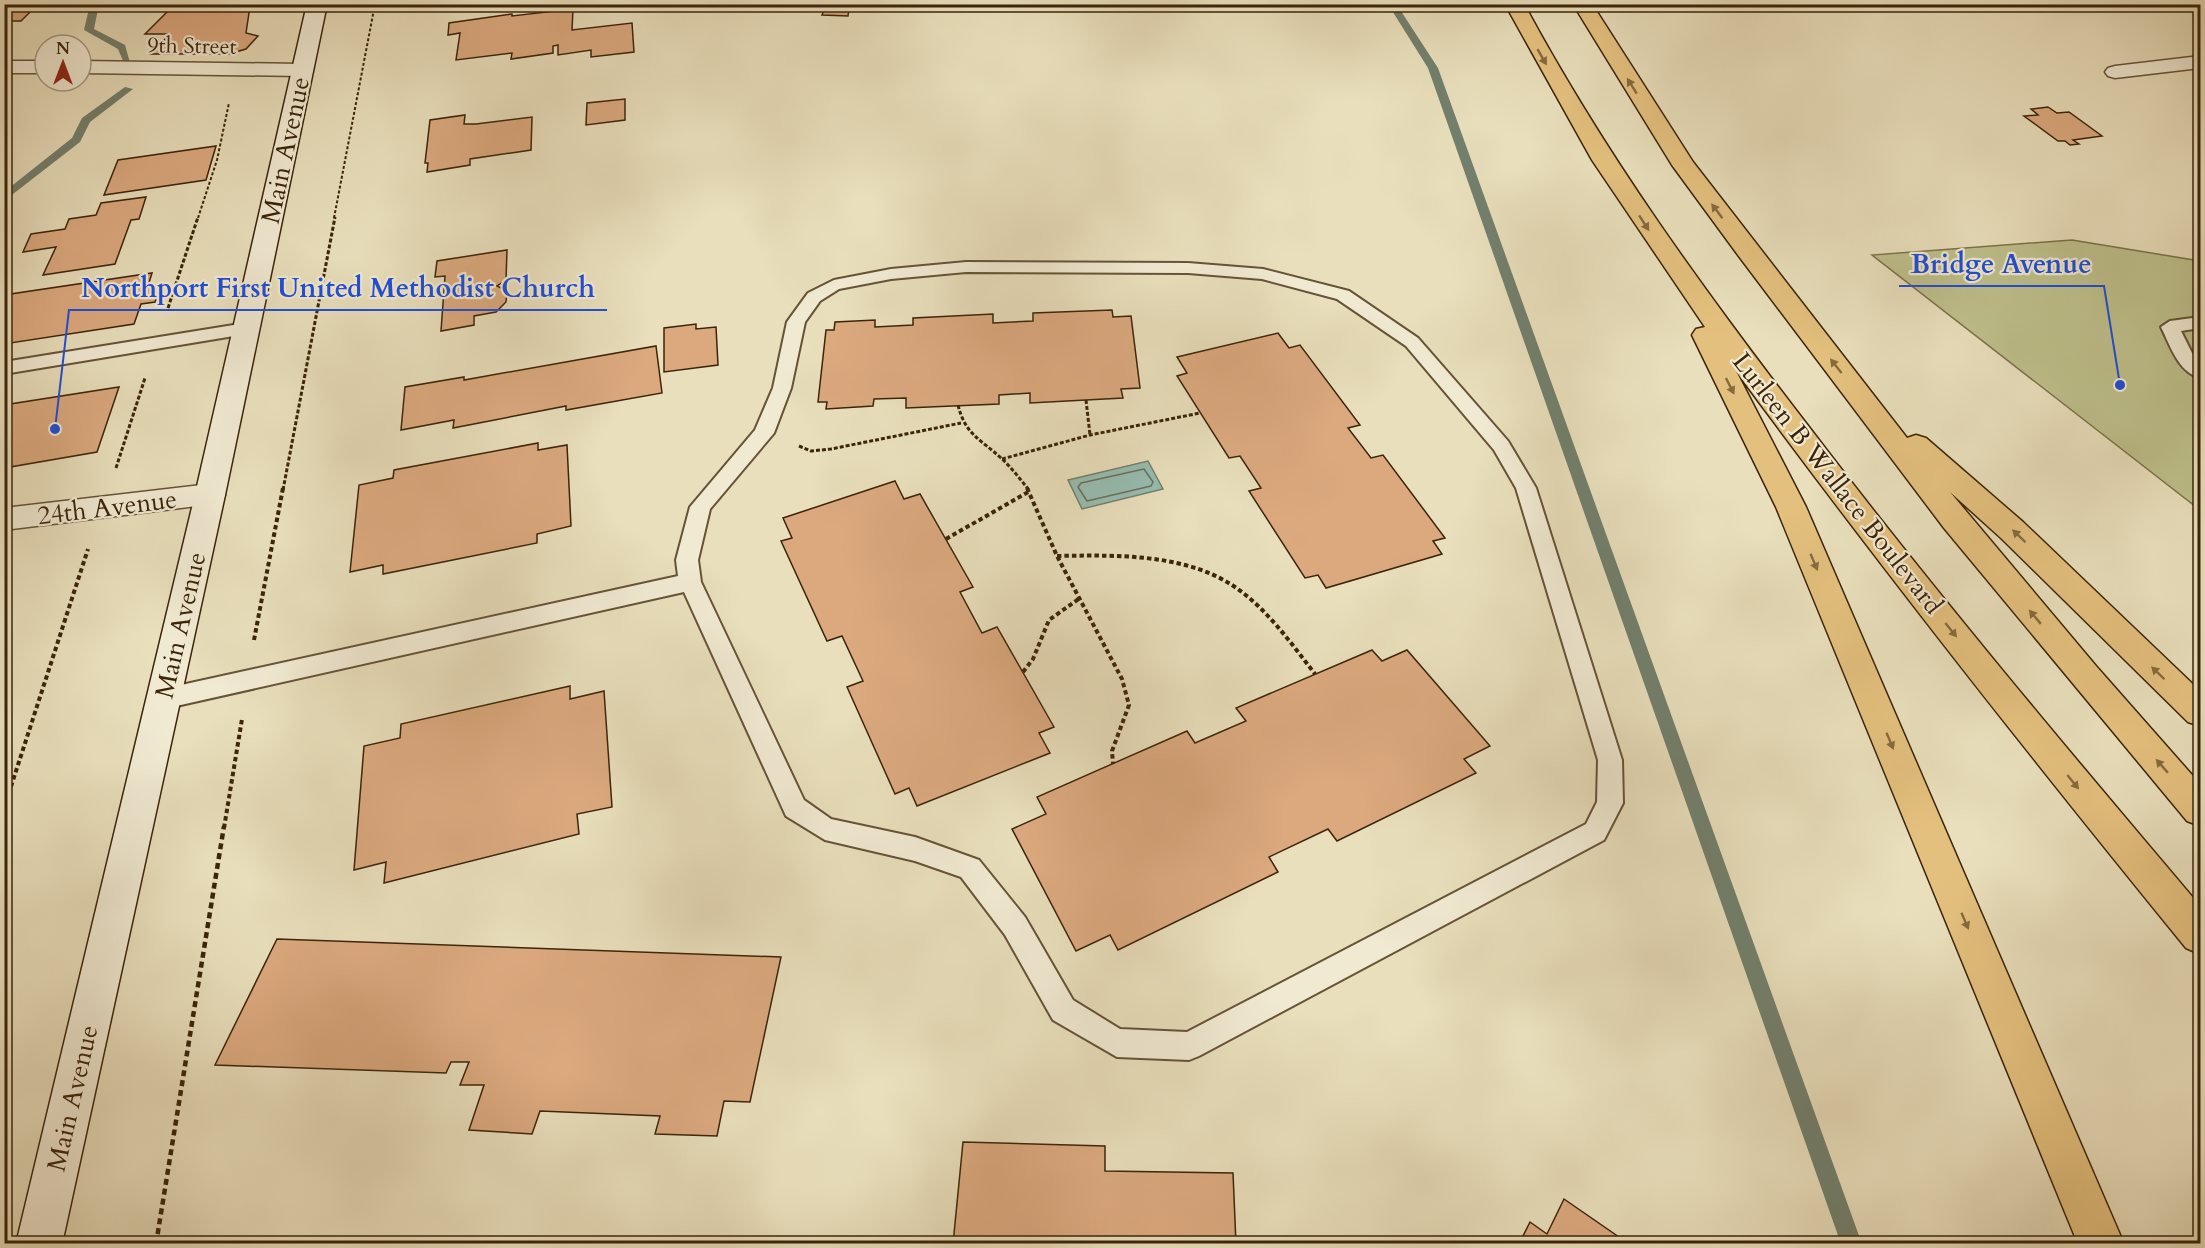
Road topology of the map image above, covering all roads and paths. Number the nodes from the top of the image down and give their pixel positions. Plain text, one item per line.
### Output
1 (317, 4) edge
2 (375, 4) edge
3 (1514, 4) edge
4 (1582, 4) edge
5 (2200, 62) edge
6 (4, 67) edge
7 (33, 67) edge
8 (93, 68) edge
9 (302, 70) junction
10 (2115, 72) dead end
11 (230, 102) dead end
12 (1667, 258) junction
13 (2200, 323) edge
14 (246, 329) junction
15 (156, 343) junction
16 (4, 368) edge
17 (2200, 372) edge
18 (1857, 393) junction
19 (1086, 400) dead end
20 (958, 405) dead end
21 (1200, 413) dead end
22 (962, 423) junction
23 (764, 433) junction
24 (1090, 435) junction
25 (1002, 459) junction
26 (1030, 491) junction
27 (210, 495) junction
28 (102, 508) junction
29 (4, 519) edge
30 (946, 539) dead end
31 (1058, 556) junction
32 (690, 582) junction
33 (1080, 598) junction
34 (1023, 672) dead end
35 (1315, 674) dead end
36 (249, 679) junction
37 (164, 699) junction
38 (2200, 712) edge
39 (1113, 764) dead end
40 (4, 808) edge
41 (2200, 810) edge
42 (2200, 935) edge
43 (39, 1244) edge
44 (156, 1244) edge
45 (2101, 1244) edge

1 - 9 main road, Main Avenue
2 - 36 path
3 -> 12 highway, Lurleen B Wallace Boulevard
18 -> 4 highway
5 - 10 main road
6 - 7 main road
8 - 9 main road, 9th Street
9 - 14 main road, Main Avenue
11 - 15 path
12 -> 42 highway, Lurleen B Wallace Boulevard
12 -> 45 highway
13 - 17 lane
14 - 15 lane
14 - 27 main road, Main Avenue
15 - 16 lane
15 - 28 path
38 -> 18 highway
41 -> 18 highway
19 - 24 path
20 - 22 path
21 - 24 path
22 - 23 path
22 - 25 path
23 - 32 lane
23 - 32 lane
24 - 25 path
25 - 26 path
26 - 30 path
26 - 31 path
27 - 28 main road, 24th Avenue
27 - 37 main road, Main Avenue
28 - 29 main road, 24th Avenue
28 - 40 path
31 - 33 path
31 - 35 path
32 - 36 lane
33 - 34 path
33 - 39 path
36 - 37 lane
36 - 44 path
37 - 43 main road, Main Avenue

